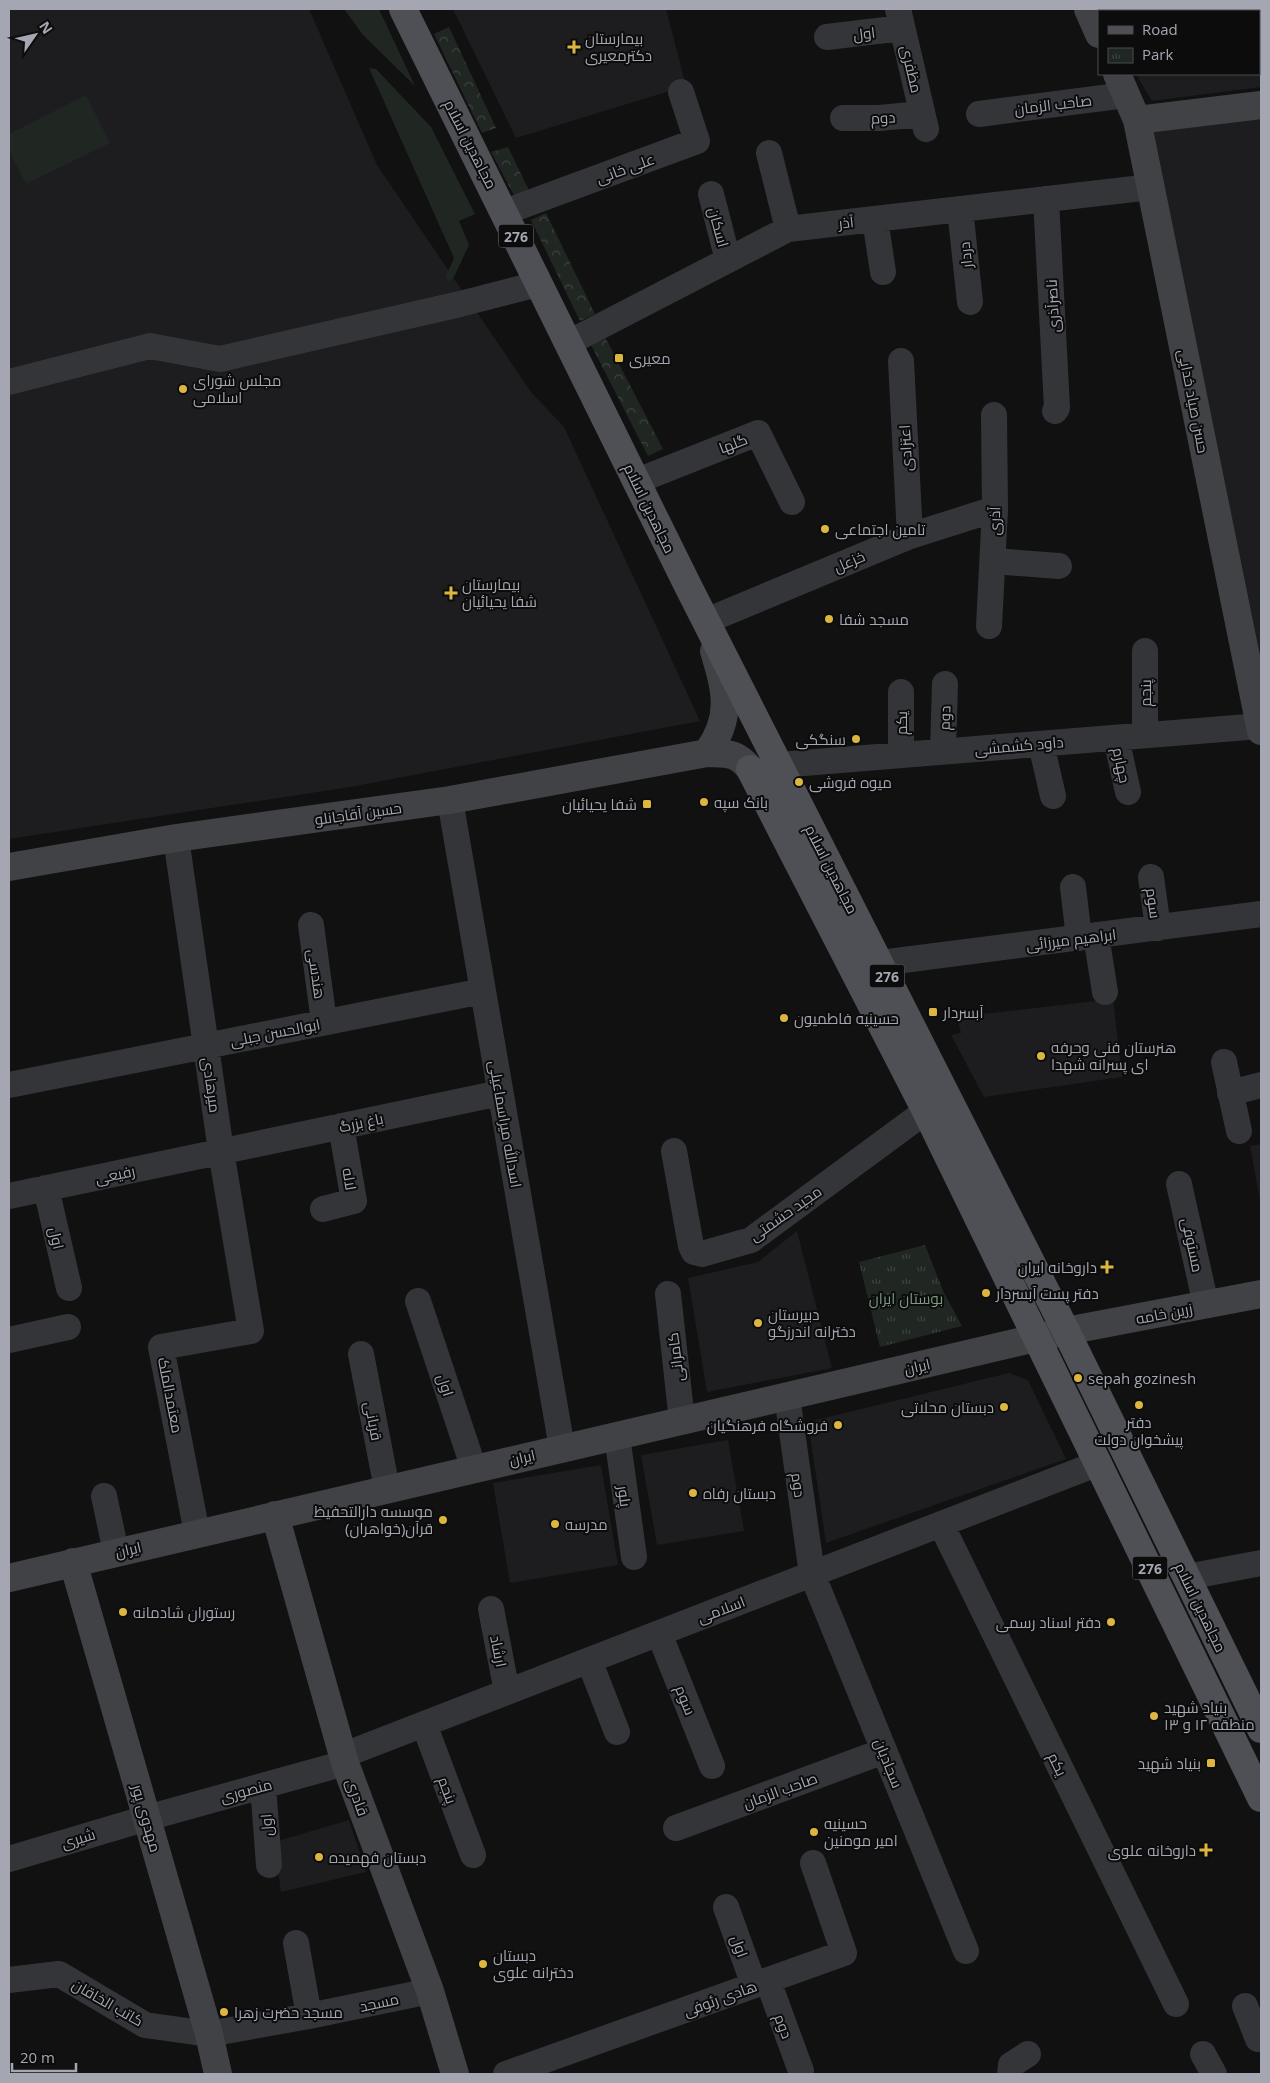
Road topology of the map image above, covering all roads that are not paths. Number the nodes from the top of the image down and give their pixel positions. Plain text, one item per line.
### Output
1 (403, 9) edge
2 (1088, 9) edge
3 (900, 18) edge
4 (1098, 32) edge
5 (827, 37) dead end
6 (1121, 84) edge
7 (681, 92) dead end
8 (1261, 105) edge
9 (979, 114) dead end
10 (843, 118) dead end
11 (1137, 120) junction
12 (924, 122) joint
13 (769, 153) dead end
14 (1151, 188) junction
15 (710, 194) dead end
16 (1046, 199) junction
17 (960, 209) junction
18 (505, 212) junction
19 (875, 219) junction
20 (788, 229) junction
21 (728, 260) junction
22 (883, 272) dead end
23 (538, 284) junction
24 (970, 302) dead end
25 (568, 343) junction
26 (901, 361) dead end
27 (9, 382) edge
28 (1055, 411) dead end
29 (994, 415) dead end
30 (637, 481) junction
31 (792, 502) dead end
32 (995, 509) junction
33 (910, 536) junction
34 (993, 561) junction
35 (1059, 566) dead end
36 (706, 621) junction
37 (989, 626) dead end
38 (1145, 651) dead end
39 (945, 684) dead end
40 (901, 692) dead end
41 (1261, 729) edge
42 (1145, 736) junction
43 (1116, 738) junction
44 (1042, 744) junction
45 (943, 751) junction
46 (707, 753) junction
47 (902, 755) junction
48 (779, 764) junction
49 (750, 769) joint
50 (1128, 792) dead end
51 (1053, 796) dead end
52 (450, 800) junction
53 (176, 838) junction
54 (9, 867) edge
55 (1151, 877) dead end
56 (1073, 887) dead end
57 (1261, 914) edge
58 (311, 925) dead end
59 (1158, 928) junction
60 (1088, 936) junction
61 (880, 963) junction
62 (483, 991) junction
63 (1105, 992) dead end
64 (324, 1022) junction
65 (206, 1046) junction
66 (1224, 1062) dead end
67 (9, 1085) edge
68 (1261, 1085) edge
69 (500, 1093) junction
70 (1230, 1093) junction
71 (926, 1111) junction
72 (341, 1126) junction
73 (1239, 1130) dead end
74 (221, 1151) junction
75 (674, 1151) dead end
76 (1179, 1184) dead end
77 (46, 1188) junction
78 (9, 1196) edge
79 (323, 1209) dead end
80 (69, 1288) dead end
81 (668, 1294) dead end
82 (1261, 1294) edge
83 (418, 1301) dead end
84 (1206, 1305) junction
85 (68, 1327) dead end
86 (251, 1331) joint
87 (1066, 1331) junction
88 (1036, 1338) junction
89 (9, 1340) edge
90 (361, 1354) dead end
91 (787, 1396) junction
92 (682, 1420) junction
93 (617, 1436) junction
94 (562, 1448) junction
95 (1099, 1463) junction
96 (474, 1469) junction
97 (387, 1489) junction
98 (104, 1496) dead end
99 (275, 1515) junction
100 (941, 1524) junction
101 (197, 1533) junction
102 (116, 1552) junction
103 (634, 1557) dead end
104 (73, 1562) junction
105 (1261, 1563) edge
106 (812, 1574) junction
107 (1187, 1577) junction
108 (9, 1578) edge
109 (491, 1609) dead end
110 (659, 1634) junction
111 (589, 1660) junction
112 (507, 1692) junction
113 (424, 1724) junction
114 (1261, 1730) edge
115 (617, 1732) dead end
116 (884, 1751) junction
117 (344, 1759) junction
118 (712, 1766) dead end
119 (262, 1786) junction
120 (1261, 1798) edge
121 (147, 1818) junction
122 (676, 1828) dead end
123 (473, 1855) dead end
124 (9, 1859) edge
125 (813, 1863) dead end
126 (268, 1865) dead end
127 (726, 1907) dead end
128 (296, 1943) dead end
129 (966, 1951) dead end
130 (9, 1980) edge
131 (761, 1983) junction
132 (430, 1991) junction
133 (1176, 2004) dead end
134 (1245, 2006) dead end
135 (309, 2016) junction
136 (209, 2034) junction
137 (1261, 2038) edge
138 (1028, 2054) dead end
139 (544, 2068) edge
140 (801, 2071) dead end
141 (218, 2074) edge
142 (455, 2074) edge
143 (506, 2074) edge
144 (1010, 2074) edge

1 - 18 main road, مجاهدین اسلام / 276
2 - 4 main road
3 - 5 street, اول
3 - 12 street, مظفری
6 - 9 street, صاحب الزمان
6 - 11 main road, حسن صیاد خدایی
7 - 18 street, علی خانی
8 - 11 main road
10 - 12 street, دوم
11 - 14 main road, حسن صیاد خدایی
13 - 20 street
14 - 16 street, آذر
14 - 41 main road, حسن صیاد خدایی
15 - 21 street, اسکان
16 - 17 street, آذر
16 - 28 street, ناصرآذری
17 - 19 street, آذر
17 - 24 street, دردار
18 - 23 main road, مجاهدین اسلام / 276
19 - 20 street, آذر
19 - 22 street
20 - 21 street, آذر
21 - 25 street, آذر
23 - 25 main road, مجاهدین اسلام / 276
23 - 27 street
25 - 30 main road, مجاهدین اسلام / 276
26 - 33 street, اعتزادی
29 - 32 street, آذری
30 - 31 street, گلها
30 - 36 main road, مجاهدین اسلام / 276
32 - 33 street, خزعل
32 - 34 street, آذری
33 - 36 street, خزعل
34 - 35 street
34 - 37 street, آذری
36 - 46 main road
36 - 48 main road, مجاهدین اسلام / 276
38 - 42 street, پنجم
39 - 45 street, دوم
40 - 47 street, یکم
41 - 42 street, داود کشمشی
42 - 43 street, داود کشمشی
43 - 44 street, داود کشمشی
43 - 50 street, چهارم
44 - 45 street, داود کشمشی
44 - 51 street
45 - 47 street, داود کشمشی
46 - 49 main road, حسین آقاجانلو
46 - 52 main road, حسین آقاجانلو
47 - 48 street, داود کشمشی
48 - 61 main road, مجاهدین اسلام / 276
49 - 71 main road, مجاهدین اسلام / 276
52 - 53 main road, حسین آقاجانلو
52 - 62 street, اسدالله میراسماعیلی
53 - 54 main road, حسین آقاجانلو
53 - 65 street, میرهادی
55 - 59 street, سوم
56 - 60 street
57 - 59 street, ابراهیم میرزائی
58 - 64 street, هندسی
59 - 60 street, ابراهیم میرزائی
60 - 61 street, ابراهیم میرزائی
60 - 63 street
61 - 87 main road, مجاهدین اسلام / 276
62 - 64 street, ابوالحسن جبلی
62 - 69 street, اسدالله میراسماعیلی
64 - 65 street, ابوالحسن جبلی
65 - 67 street, ابوالحسن جبلی
65 - 74 street, میرهادی
66 - 70 street
68 - 70 street
69 - 72 street, باغ بزرگ
69 - 94 street, اسدالله میراسماعیلی
70 - 73 street
71 - 75 street, مجید حشمتی
71 - 88 main road, مجاهدین اسلام / 276
72 - 74 street, باغ بزرگ
72 - 79 street, لاله
74 - 77 street, رفیعی
74 - 86 street, میرهادی
76 - 84 street, مستوفی
77 - 78 street, رفیعی
77 - 80 street, اول
81 - 92 street, کامرانی
82 - 84 main road, زرین خامه
83 - 96 street, اول
84 - 87 main road, زرین خامه
85 - 89 street
86 - 101 street, معتمدالملک
87 - 88 main road, زرین خامه
87 - 107 main road, مجاهدین اسلام / 276
88 - 91 main road, ایران
88 - 95 main road, مجاهدین اسلام / 276
90 - 97 street, قربانی
91 - 92 main road, ایران
91 - 106 street, دوم
92 - 93 main road, ایران
93 - 94 main road, ایران
93 - 103 street, پلور
94 - 96 main road, ایران
95 - 100 street, اسلامی
95 - 120 main road, مجاهدین اسلام / 276
96 - 97 main road, ایران
97 - 99 main road, ایران
98 - 102 street
99 - 101 main road, ایران
99 - 117 main road, قادرى
100 - 106 street, اسلامی
100 - 133 street, یکم
101 - 102 main road, ایران
102 - 104 main road, ایران
104 - 108 main road, ایران
104 - 121 main road, مهدوی پور
105 - 107 street
106 - 110 street, اسلامی
106 - 116 street, سجادیان
107 - 114 main road, مجاهدین اسلام / 276
109 - 112 street, ارشاد
110 - 111 street, اسلامی
110 - 118 street, سوم
111 - 112 street, اسلامی
111 - 115 street
112 - 113 street, اسلامی
113 - 117 street, اسلامی
113 - 123 street, پنجم
116 - 122 street, صاحب الزمان
116 - 129 street, سجادیان
117 - 119 street, منصوری
117 - 132 main road, قادرى
119 - 121 street, منصوری
119 - 126 street, اول
121 - 124 street, شیری
121 - 136 main road, مهدوی پور
125 - 131 street, هادی رئوفی
127 - 131 street, اول
128 - 135 street
130 - 136 street, کاتب الخاقان
131 - 139 street, هادی رئوفی
131 - 140 street, دوم
132 - 135 street, مسجد
132 - 142 main road, قادرى
134 - 137 street
135 - 136 street, مسجد
136 - 141 main road, مهدوی پور
138 - 144 street
139 - 143 street, هادی رئوفی

